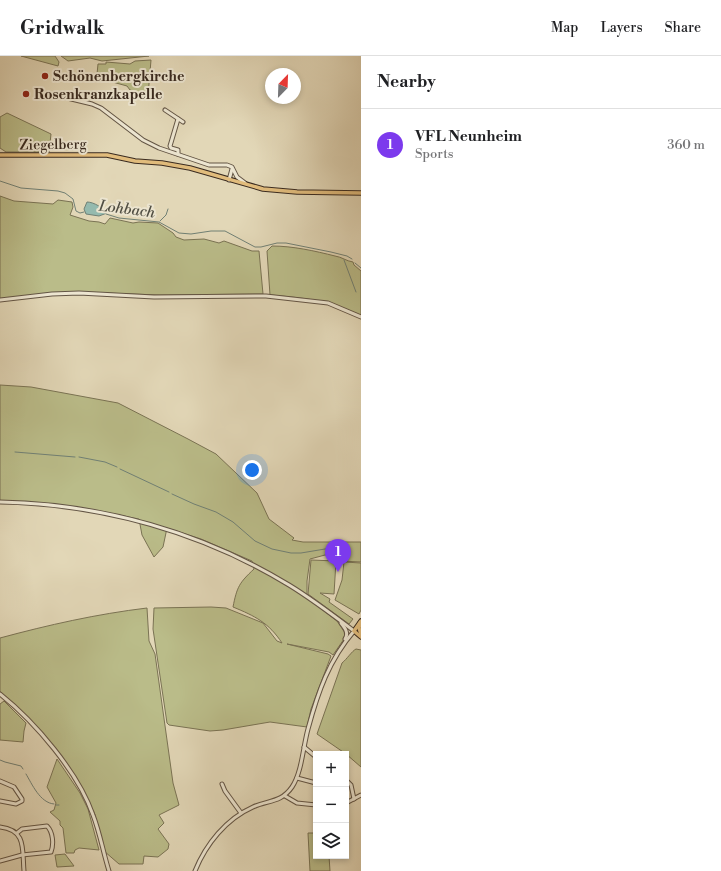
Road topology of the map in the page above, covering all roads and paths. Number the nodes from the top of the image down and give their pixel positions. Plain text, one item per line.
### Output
1 (63, 97) dead end
2 (165, 110) dead end
3 (178, 119) junction
4 (183, 122) dead end
5 (178, 154) junction
6 (0, 155) edge
7 (232, 167) junction
8 (236, 175) junction
9 (230, 180) junction
10 (248, 185) junction
11 (361, 193) edge
12 (0, 300) edge
13 (361, 317) edge
14 (0, 502) edge
15 (339, 620) junction
16 (361, 622) edge
17 (354, 631) junction
18 (361, 634) edge
19 (361, 637) edge
20 (344, 643) junction
21 (0, 694) edge
22 (304, 748) junction
23 (313, 755) edge
24 (297, 778) junction
25 (0, 781) edge
26 (313, 782) edge
27 (349, 783) edge
28 (222, 784) dead end
29 (361, 795) edge
30 (285, 796) junction
31 (354, 799) junction
32 (0, 801) edge
33 (349, 802) edge
34 (313, 805) edge
35 (241, 813) junction
36 (0, 827) edge
37 (17, 833) junction
38 (22, 855) junction
39 (0, 861) edge
40 (24, 871) edge
41 (109, 871) edge
42 (195, 871) edge

1 - 5 street
2 - 3 street
3 - 4 street
3 - 5 street
5 - 7 street
6 - 9 main road, Ziegelberg
7 - 8 street
7 - 9 street
8 - 9 street
8 - 10 street
9 - 10 main road, Ziegelberg
10 - 11 main road, Ziegelberg
12 - 13 street
14 - 15 street
15 - 17 street
15 - 20 street
16 - 17 main road
16 - 18 main road
17 - 19 main road
17 - 20 street
20 - 22 street
21 - 41 street
22 - 23 street
22 - 24 street
24 - 26 street
24 - 30 street
25 - 32 street
27 - 31 street
28 - 35 street
29 - 31 street
30 - 34 street
30 - 35 street
31 - 33 street
35 - 42 street
36 - 37 street
37 - 38 street
37 - 38 street
38 - 39 street
38 - 40 street

